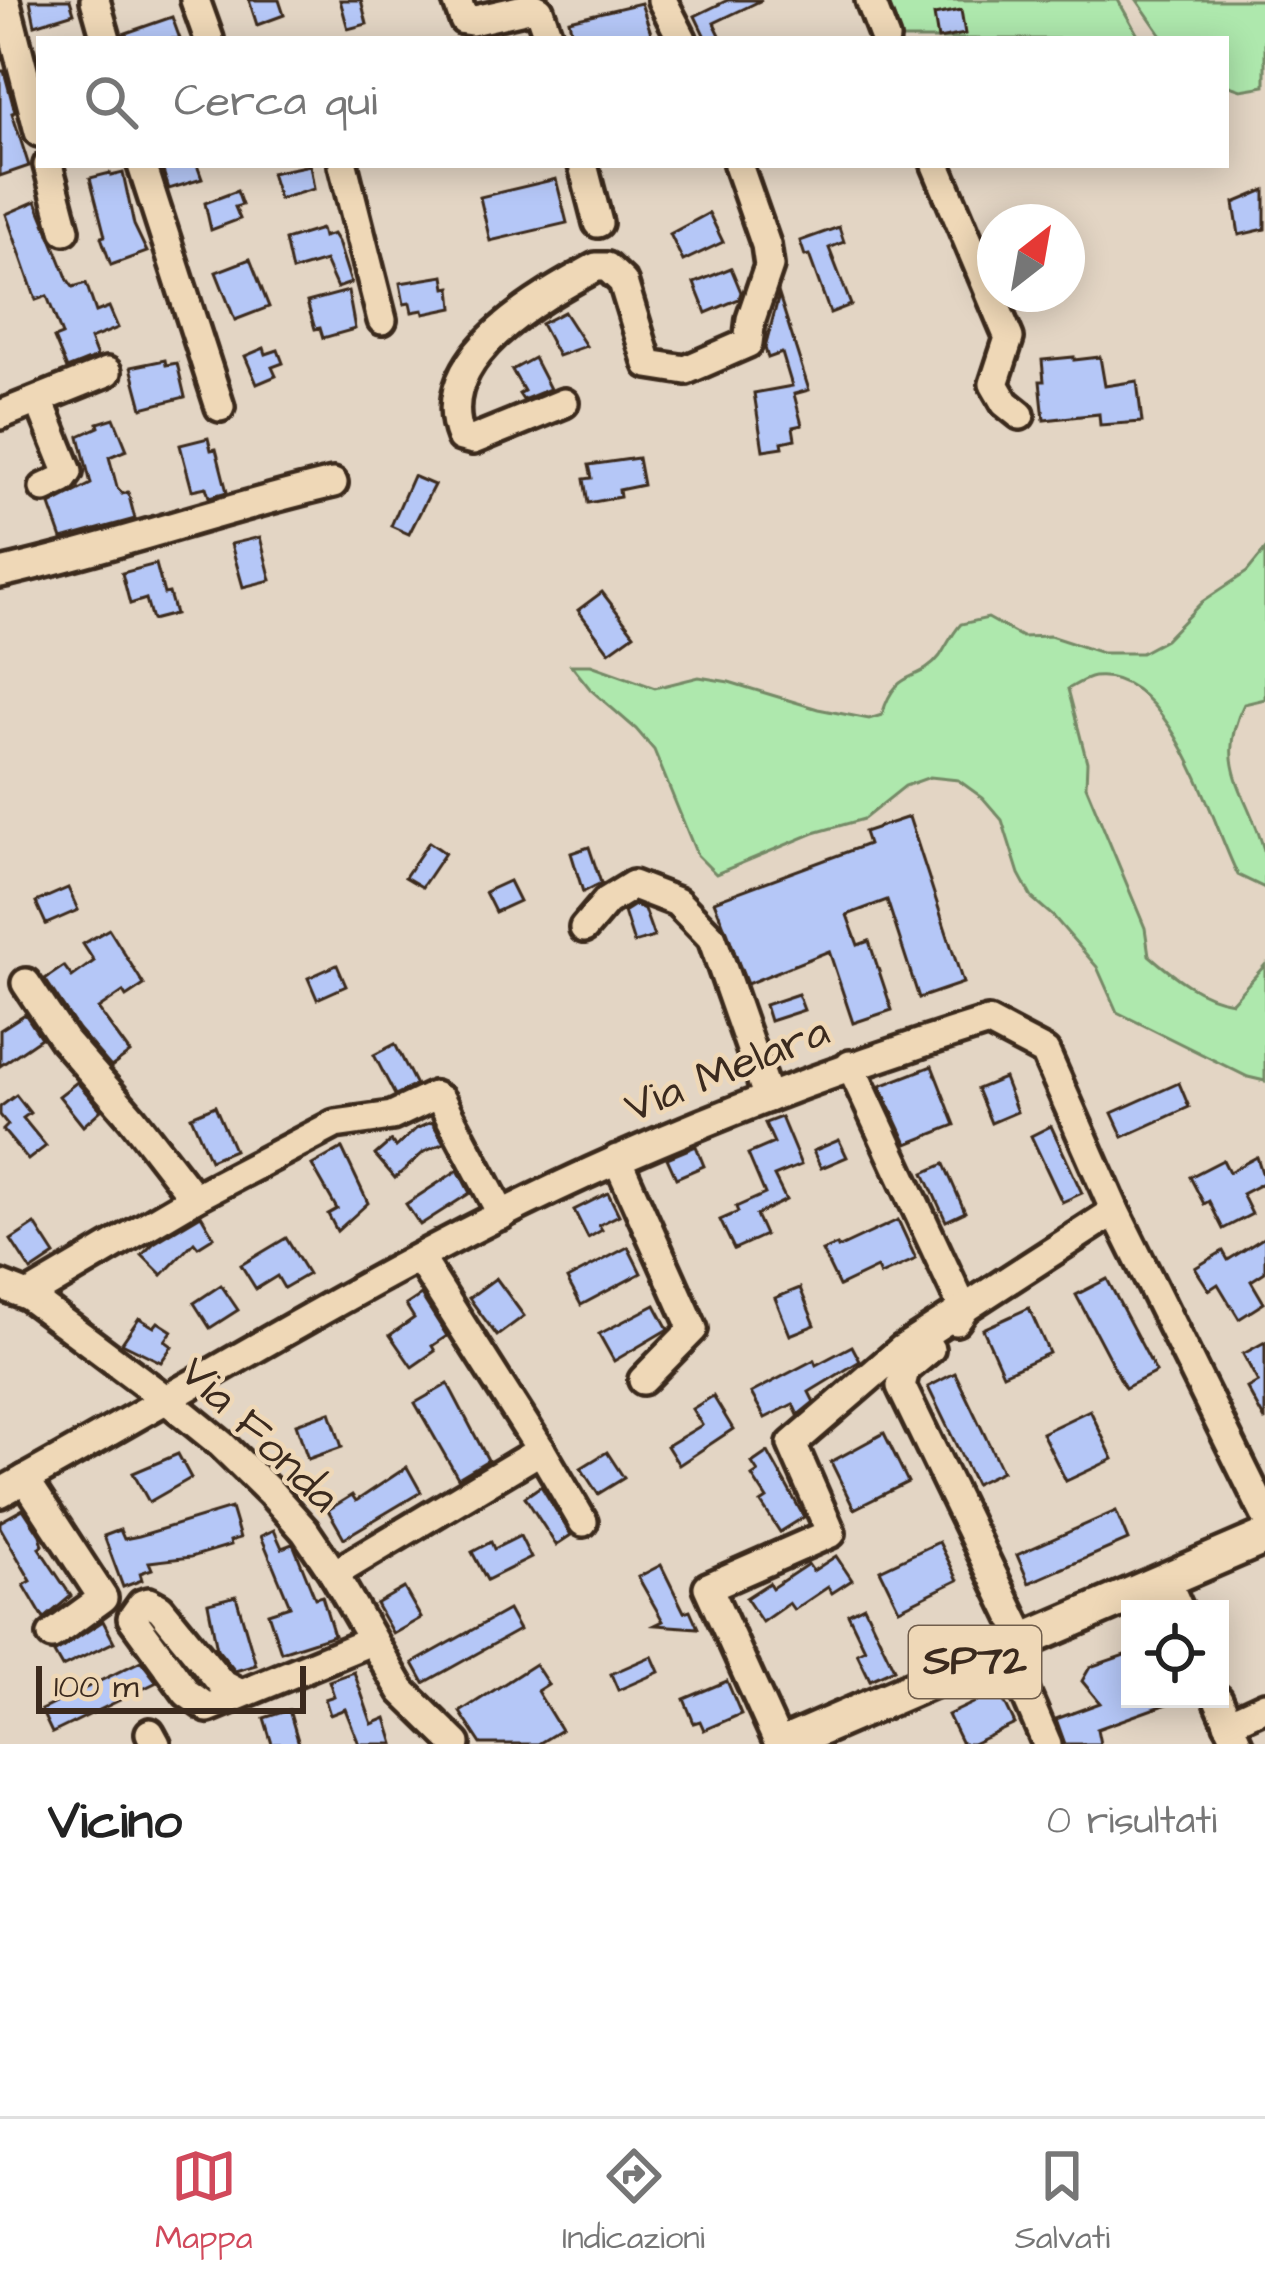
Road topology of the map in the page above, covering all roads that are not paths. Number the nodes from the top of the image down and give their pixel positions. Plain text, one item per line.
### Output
1 (5, 0) edge
2 (95, 0) edge
3 (195, 0) edge
4 (457, 0) edge
5 (662, 0) edge
6 (870, 0) edge
7 (105, 36) edge
8 (208, 36) edge
9 (549, 36) edge
10 (680, 36) edge
11 (884, 36) edge
12 (36, 120) edge
13 (49, 168) edge
14 (143, 168) edge
15 (344, 168) edge
16 (584, 168) edge
17 (739, 168) edge
18 (937, 168) edge
19 (598, 223) dead end
20 (65, 230) dead end
21 (382, 320) dead end
22 (106, 372) dead end
23 (39, 400) junction
24 (564, 403) dead end
25 (220, 407) dead end
26 (0, 415) edge
27 (1020, 415) dead end
28 (333, 484) dead end
29 (44, 488) dead end
30 (0, 573) edge
31 (584, 928) dead end
32 (26, 982) dead end
33 (850, 1065) junction
34 (767, 1098) junction
35 (617, 1160) junction
36 (194, 1198) junction
37 (1115, 1211) junction
38 (502, 1216) junction
39 (419, 1258) junction
40 (8, 1289) edge
41 (964, 1310) junction
42 (643, 1380) dead end
43 (167, 1401) junction
44 (541, 1450) junction
45 (13, 1486) edge
46 (1265, 1514) edge
47 (583, 1522) dead end
48 (1265, 1537) edge
49 (334, 1574) junction
50 (1172, 1594) edge
51 (52, 1635) dead end
52 (370, 1641) junction
53 (1015, 1644) junction
54 (241, 1694) dead end
55 (1265, 1706) edge
56 (1228, 1722) edge
57 (456, 1744) edge
58 (782, 1744) edge
59 (1047, 1744) edge

1 - 12 street
2 - 7 street
3 - 8 street
4 - 9 street
5 - 10 street
6 - 11 street
13 - 20 street
14 - 25 street
15 - 21 street
16 - 19 street
17 - 24 street
18 - 27 street
22 - 23 street
23 - 26 street
23 - 29 street
28 - 30 street
31 - 34 street
32 - 36 street
33 - 34 street, Via Melara
33 - 37 street, Via Melara
33 - 41 street
34 - 35 street, Via Melara
35 - 38 street, Via Melara
35 - 42 street
36 - 38 street
36 - 40 street
37 - 41 street
37 - 46 street, Via Melara
38 - 39 street, Via Melara
39 - 43 street, Via Melara
39 - 44 street
40 - 43 street, Via Fonda
41 - 53 street
41 - 58 street
43 - 45 street, Via Melara
43 - 49 street, Via Fonda
44 - 47 street
44 - 49 street
45 - 51 street
48 - 50 main road, SP72
49 - 52 street, Via Fonda
50 - 53 main road, SP72
52 - 54 street
52 - 57 street, Via Fonda
53 - 58 main road, SP72
53 - 59 street
55 - 56 street

